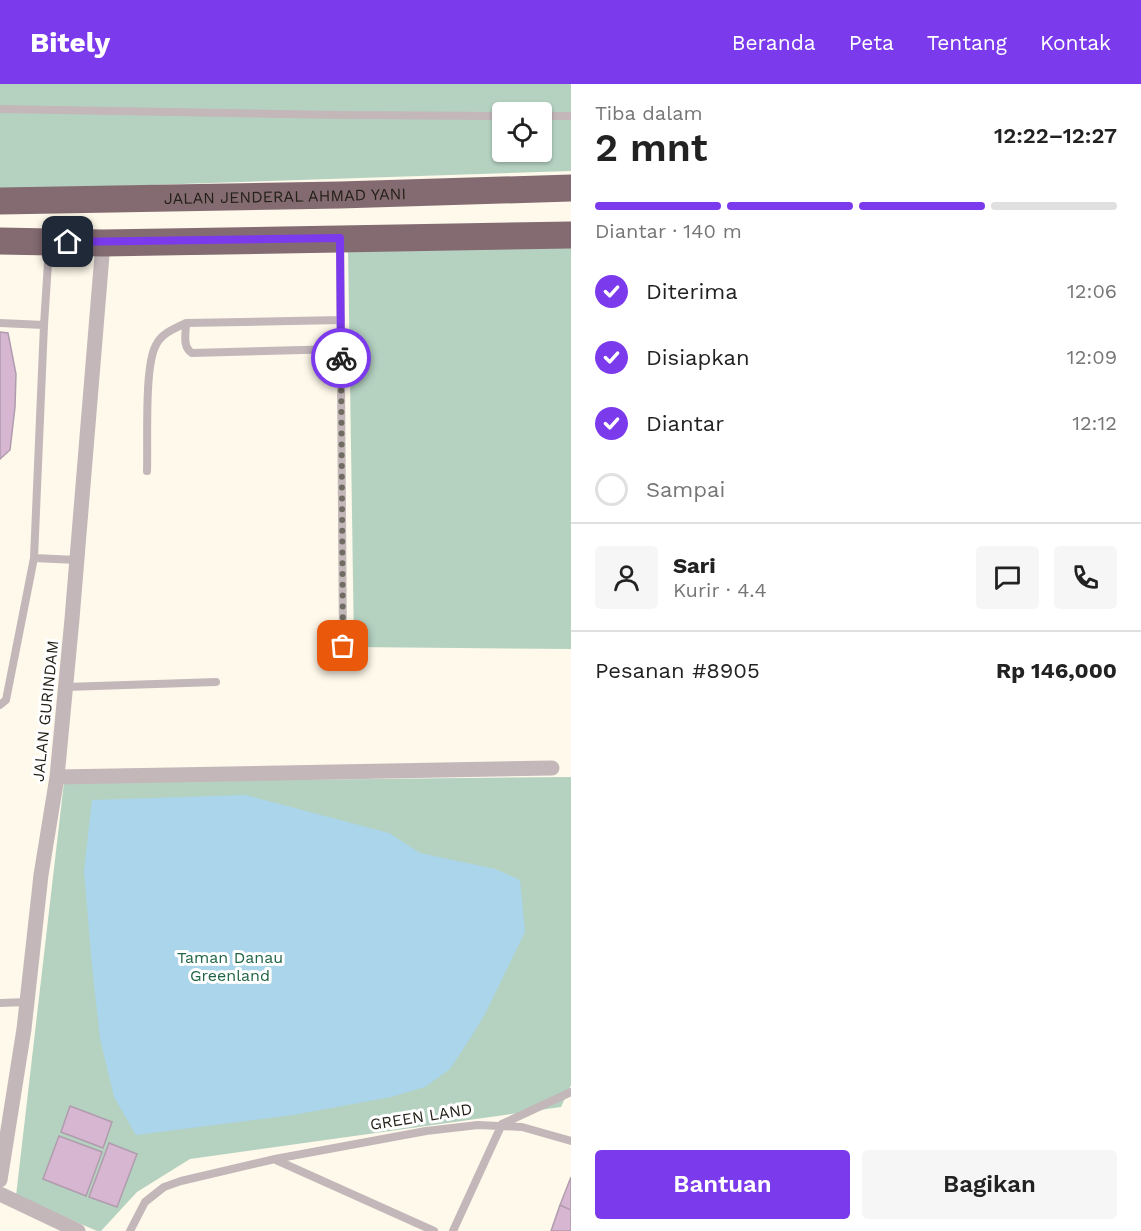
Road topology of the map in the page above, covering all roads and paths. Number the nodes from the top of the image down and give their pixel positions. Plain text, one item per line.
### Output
1 (0, 109) edge
2 (492, 116) edge
3 (552, 116) edge
4 (571, 116) edge
5 (571, 188) edge
6 (340, 195) junction
7 (0, 201) edge
8 (571, 235) edge
9 (340, 238) junction
10 (0, 241) edge
11 (50, 242) junction
12 (103, 243) junction
13 (341, 320) junction
14 (0, 323) edge
15 (186, 323) junction
16 (44, 325) junction
17 (341, 349) junction
18 (147, 471) dead end
19 (34, 558) junction
20 (77, 560) junction
21 (343, 646) dead end
22 (216, 682) dead end
23 (66, 687) junction
24 (0, 705) edge
25 (552, 768) dead end
26 (57, 777) junction
27 (27, 1002) junction
28 (0, 1003) edge
29 (571, 1092) edge
30 (5, 1119) edge
31 (502, 1124) junction
32 (571, 1142) edge
33 (275, 1159) junction
34 (0, 1180) edge
35 (0, 1194) edge
36 (78, 1231) edge
37 (130, 1231) edge
38 (434, 1231) edge
39 (453, 1231) edge

1 - 2 lane
3 - 4 lane
5 - 6 highway, JALAN JENDERAL AHMAD YANI
6 - 7 highway, JALAN JENDERAL AHMAD YANI
6 - 9 highway
8 - 9 highway
9 - 12 highway
9 - 13 lane
10 - 11 highway
11 - 12 highway
11 - 16 lane
12 - 20 street, JALAN GURINDAM
13 - 15 lane
13 - 17 lane
14 - 16 lane
15 - 17 lane
15 - 18 lane
16 - 19 lane
17 - 21 lane
19 - 20 lane
19 - 24 lane
20 - 23 street, JALAN GURINDAM
22 - 23 lane
23 - 26 street, JALAN GURINDAM
25 - 26 street
26 - 27 street, JALAN GURINDAM
27 - 28 lane
27 - 30 street, JALAN GURINDAM
29 - 31 lane
30 - 34 street, JALAN GURINDAM
31 - 32 lane, GREEN LAND
31 - 33 lane, GREEN LAND
31 - 39 lane
33 - 37 lane, GREEN LAND
33 - 38 lane
35 - 36 street

